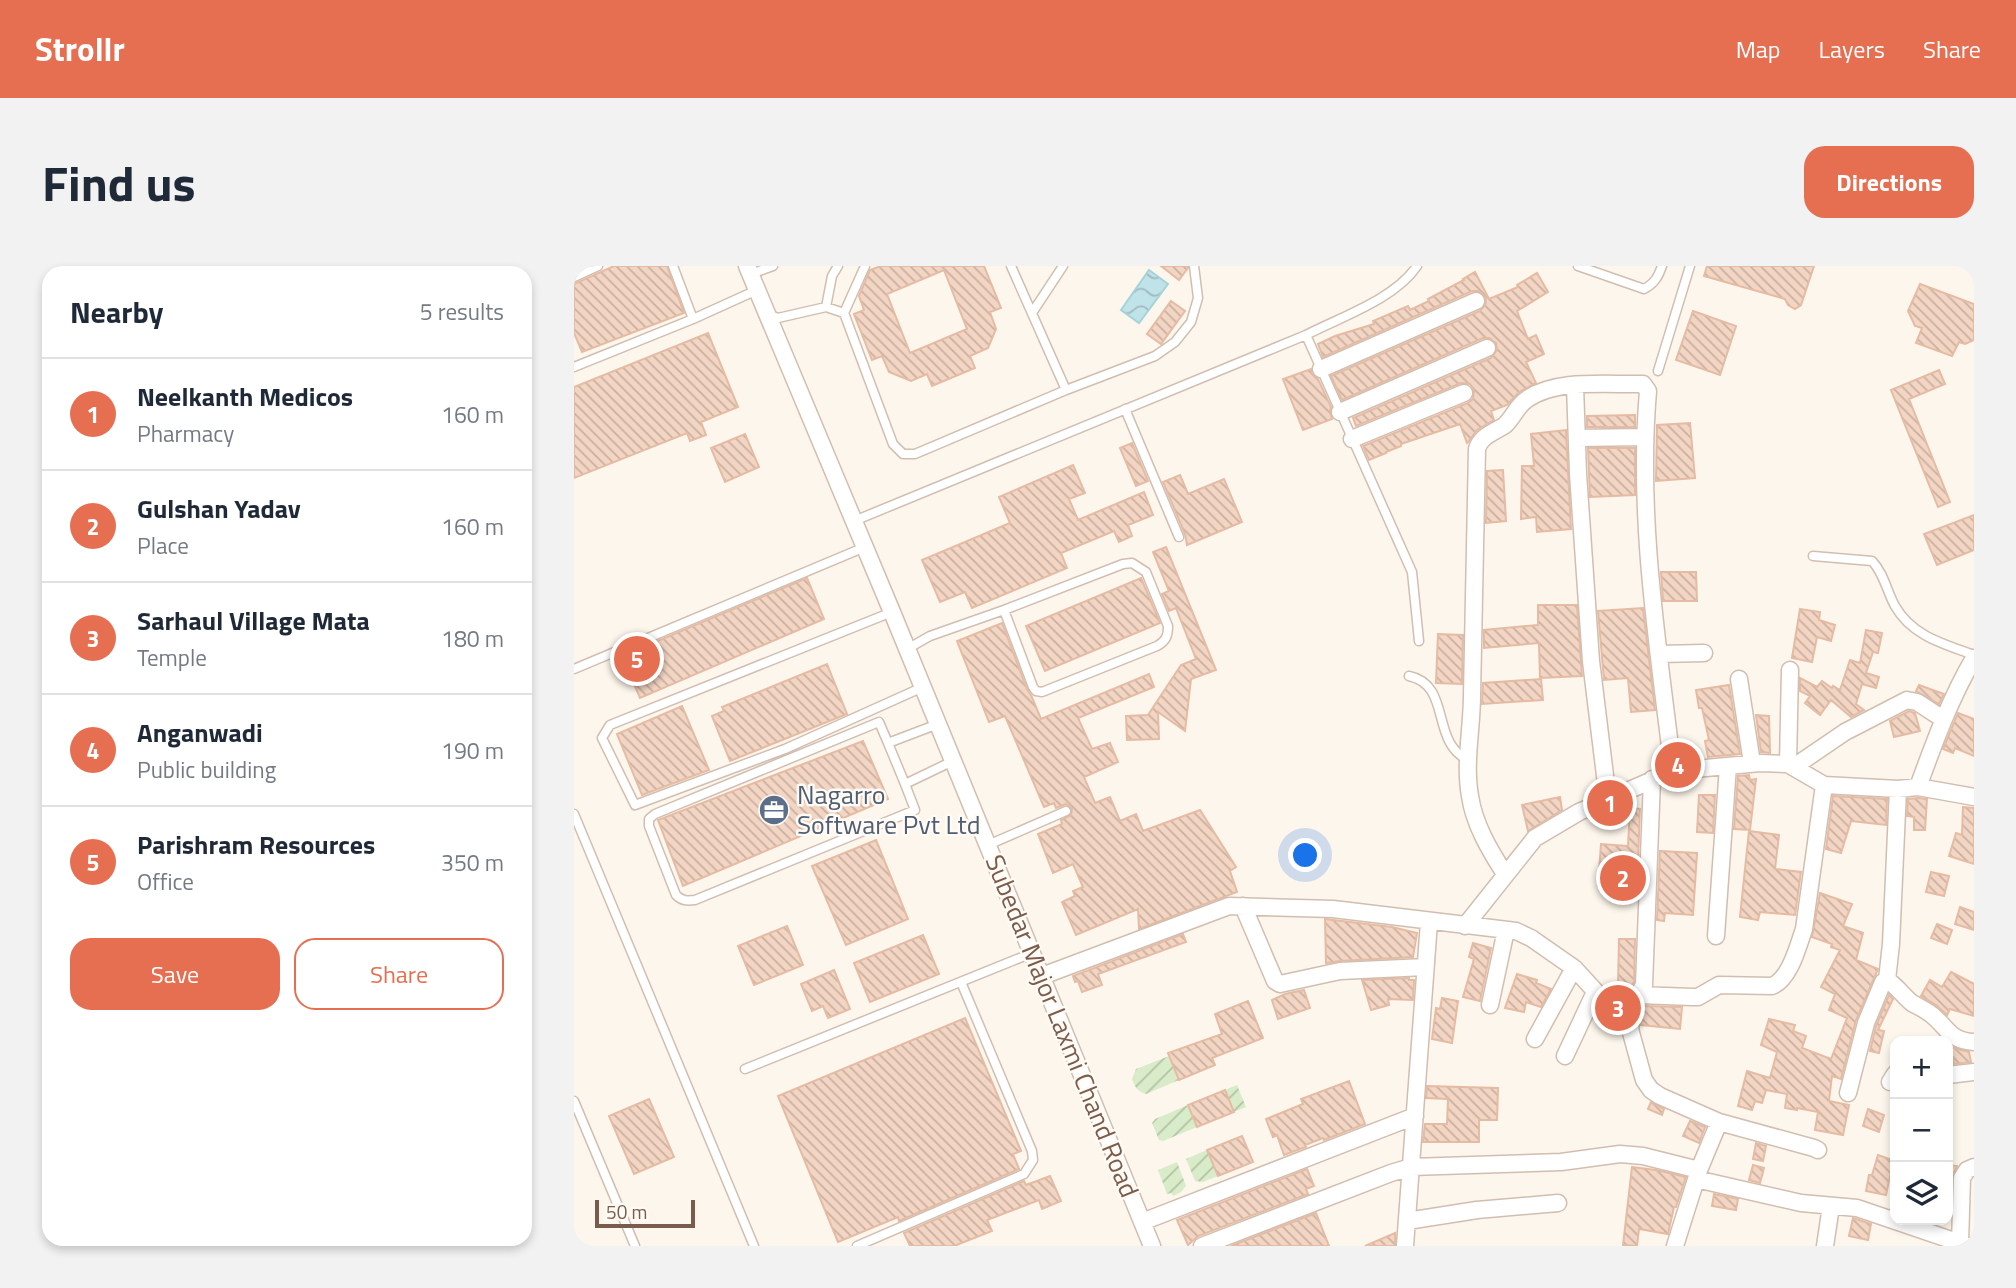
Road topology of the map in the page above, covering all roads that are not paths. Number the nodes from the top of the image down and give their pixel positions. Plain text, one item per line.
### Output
1 (598, 266) edge
2 (673, 266) edge
3 (773, 266) edge
4 (838, 266) edge
5 (865, 266) edge
6 (1011, 266) edge
7 (1063, 266) edge
8 (1194, 266) edge
9 (1417, 266) edge
10 (1578, 266) edge
11 (1662, 266) edge
12 (1690, 266) edge
13 (749, 270) edge
14 (574, 277) edge
15 (757, 290) junction
16 (1476, 301) dead end
17 (826, 307) junction
18 (844, 313) junction
19 (1032, 313) junction
20 (767, 314) junction
21 (694, 319) junction
22 (1306, 335) junction
23 (1487, 348) dead end
24 (574, 367) edge
25 (1321, 369) junction
26 (1658, 371) dead end
27 (1575, 385) junction
28 (1066, 390) junction
29 (1464, 393) dead end
30 (1125, 409) junction
31 (1340, 412) junction
32 (1645, 437) junction
33 (1577, 438) junction
34 (1352, 439) junction
35 (854, 521) junction
36 (1179, 537) dead end
37 (865, 547) junction
38 (1813, 556) dead end
39 (1004, 610) junction
40 (892, 612) junction
41 (1419, 641) dead end
42 (907, 649) junction
43 (1704, 653) dead end
44 (1659, 654) junction
45 (1974, 656) edge
46 (574, 669) edge
47 (1790, 670) dead end
48 (1409, 676) dead end
49 (1739, 679) dead end
50 (923, 687) junction
51 (1943, 719) junction
52 (938, 724) junction
53 (888, 743) junction
54 (1468, 760) junction
55 (953, 761) junction
56 (1752, 763) junction
57 (1792, 765) junction
58 (1728, 766) junction
59 (1673, 771) junction
60 (1652, 779) junction
61 (905, 784) junction
62 (1824, 785) junction
63 (1917, 787) junction
64 (1898, 789) junction
65 (1974, 797) edge
66 (1608, 800) junction
67 (1066, 811) dead end
68 (574, 814) edge
69 (988, 845) junction
70 (1505, 874) junction
71 (1243, 906) junction
72 (1429, 922) junction
73 (1465, 926) junction
74 (1506, 930) junction
75 (1716, 936) dead end
76 (1032, 953) junction
77 (1425, 967) junction
78 (1574, 968) junction
79 (1042, 976) junction
80 (1887, 980) junction
81 (961, 982) junction
82 (1595, 992) junction
83 (1639, 995) junction
84 (1490, 1006) dead end
85 (1630, 1029) junction
86 (1949, 1036) edge
87 (1535, 1039) dead end
88 (1953, 1040) edge
89 (1974, 1042) edge
90 (1565, 1056) dead end
91 (745, 1069) dead end
92 (1974, 1072) edge
93 (1953, 1074) edge
94 (1849, 1093) dead end
95 (574, 1101) edge
96 (1415, 1116) junction
97 (1719, 1122) junction
98 (1818, 1150) dead end
99 (1411, 1167) junction
100 (1974, 1167) edge
101 (1698, 1174) junction
102 (1558, 1203) dead end
103 (1831, 1206) junction
104 (1408, 1221) junction
105 (1143, 1222) junction
106 (1964, 1245) edge
107 (635, 1246) edge
108 (754, 1246) edge
109 (856, 1246) edge
110 (1152, 1246) edge
111 (1202, 1246) edge
112 (1405, 1246) edge
113 (1675, 1246) edge
114 (1825, 1246) edge

1 - 14 lane
2 - 21 lane
3 - 13 lane
4 - 17 lane
5 - 18 lane
6 - 19 lane
7 - 19 lane
8 - 28 lane
9 - 22 lane
10 - 11 lane
12 - 26 lane
13 - 15 street, Subedar Major Laxmi Chand Road
15 - 20 street, Subedar Major Laxmi Chand Road
15 - 21 lane
16 - 25 street
17 - 18 lane
17 - 20 lane
18 - 28 lane
19 - 28 lane
20 - 35 street, Subedar Major Laxmi Chand Road
21 - 24 lane
22 - 25 lane
22 - 30 lane
23 - 31 street
25 - 31 lane
27 - 32 street
27 - 33 street
27 - 54 street
29 - 34 street
30 - 35 lane
30 - 36 lane
31 - 34 lane
32 - 33 street
32 - 44 street
33 - 66 street
34 - 41 lane
35 - 37 street, Subedar Major Laxmi Chand Road
37 - 40 street, Subedar Major Laxmi Chand Road
37 - 46 lane
38 - 45 lane
39 - 39 lane
39 - 42 lane
40 - 42 street, Subedar Major Laxmi Chand Road
40 - 50 lane
42 - 50 street, Subedar Major Laxmi Chand Road
43 - 44 street
44 - 59 street
45 - 51 street
47 - 57 street
48 - 54 lane
49 - 56 street
50 - 52 street, Subedar Major Laxmi Chand Road
51 - 57 street
51 - 63 street
52 - 53 lane
52 - 55 street, Subedar Major Laxmi Chand Road
53 - 61 lane
53 - 61 lane
54 - 70 street
55 - 61 lane
55 - 69 street, Subedar Major Laxmi Chand Road
56 - 57 street
56 - 58 street
57 - 62 street
58 - 59 street
58 - 75 street
59 - 60 street
60 - 66 street
60 - 83 street
62 - 64 street
62 - 83 street
63 - 64 street
63 - 65 street
64 - 80 street
66 - 70 street
67 - 69 lane
68 - 108 lane
69 - 76 street, Subedar Major Laxmi Chand Road
70 - 73 street
71 - 72 street
71 - 77 street
71 - 79 street
72 - 73 street
72 - 77 street
73 - 74 street
74 - 78 street
74 - 84 street
76 - 79 street, Subedar Major Laxmi Chand Road
76 - 81 lane
77 - 96 street
78 - 82 street
78 - 87 street
79 - 105 street, Subedar Major Laxmi Chand Road
80 - 86 street
80 - 94 street
81 - 91 lane
81 - 109 lane
82 - 85 street
82 - 90 street
83 - 85 street
85 - 97 street
88 - 89 street
92 - 93 street
95 - 107 lane
96 - 99 street
96 - 105 street
97 - 98 street
97 - 101 street
99 - 101 street
99 - 104 street
99 - 111 street
100 - 106 street
101 - 103 street
101 - 113 street
102 - 104 street
103 - 106 street
103 - 114 street
104 - 112 street
105 - 110 street, Subedar Major Laxmi Chand Road

